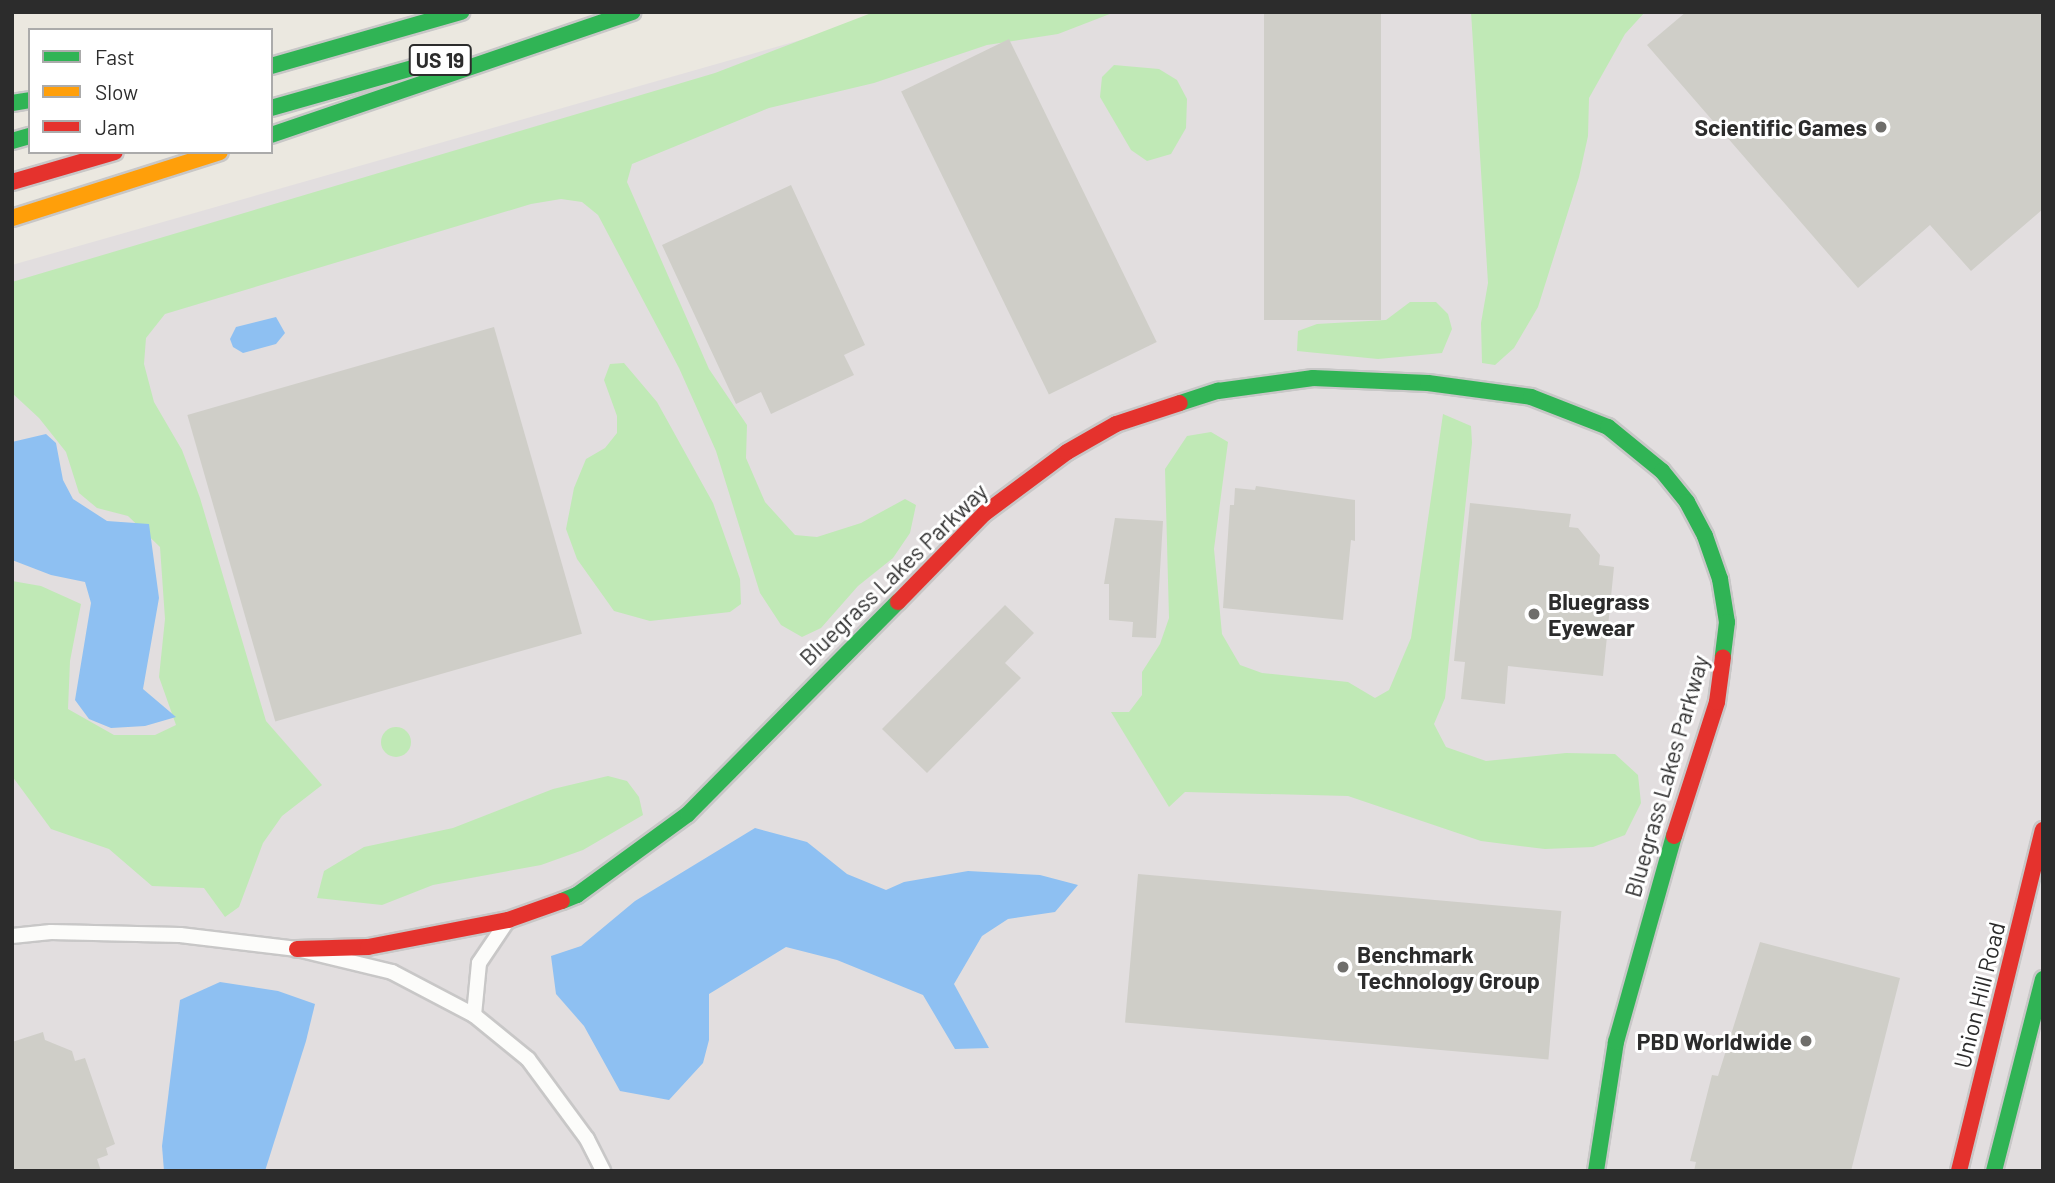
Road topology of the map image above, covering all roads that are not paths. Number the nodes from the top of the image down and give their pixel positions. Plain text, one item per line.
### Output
1 (461, 12) edge
2 (608, 12) edge
3 (633, 12) edge
4 (374, 37) junction
5 (273, 56) edge
6 (273, 65) edge
7 (273, 107) edge
8 (273, 134) edge
9 (109, 154) edge
10 (214, 154) edge
11 (12, 182) edge
12 (12, 218) edge
13 (2043, 830) edge
14 (508, 920) junction
15 (12, 936) edge
16 (297, 949) junction
17 (2043, 979) edge
18 (474, 1015) junction
19 (603, 1171) edge
20 (1596, 1171) edge
21 (1959, 1171) edge
22 (1994, 1171) edge

1 - 4 main road, US 19
2 - 7 main road, US 19
3 - 8 main road
4 - 5 main road
4 - 6 main road, US 19
9 - 11 main road
10 - 12 main road
13 - 21 main road, Union Hill Road
14 - 16 main road, Bluegrass Lakes Parkway
14 - 18 street
14 - 20 main road, Bluegrass Lakes Parkway
15 - 16 street, Bluegrass Lakes Parkway
16 - 18 street, Bluegrass Lakes Parkway
17 - 22 main road
18 - 19 street, Bluegrass Lakes Parkway

